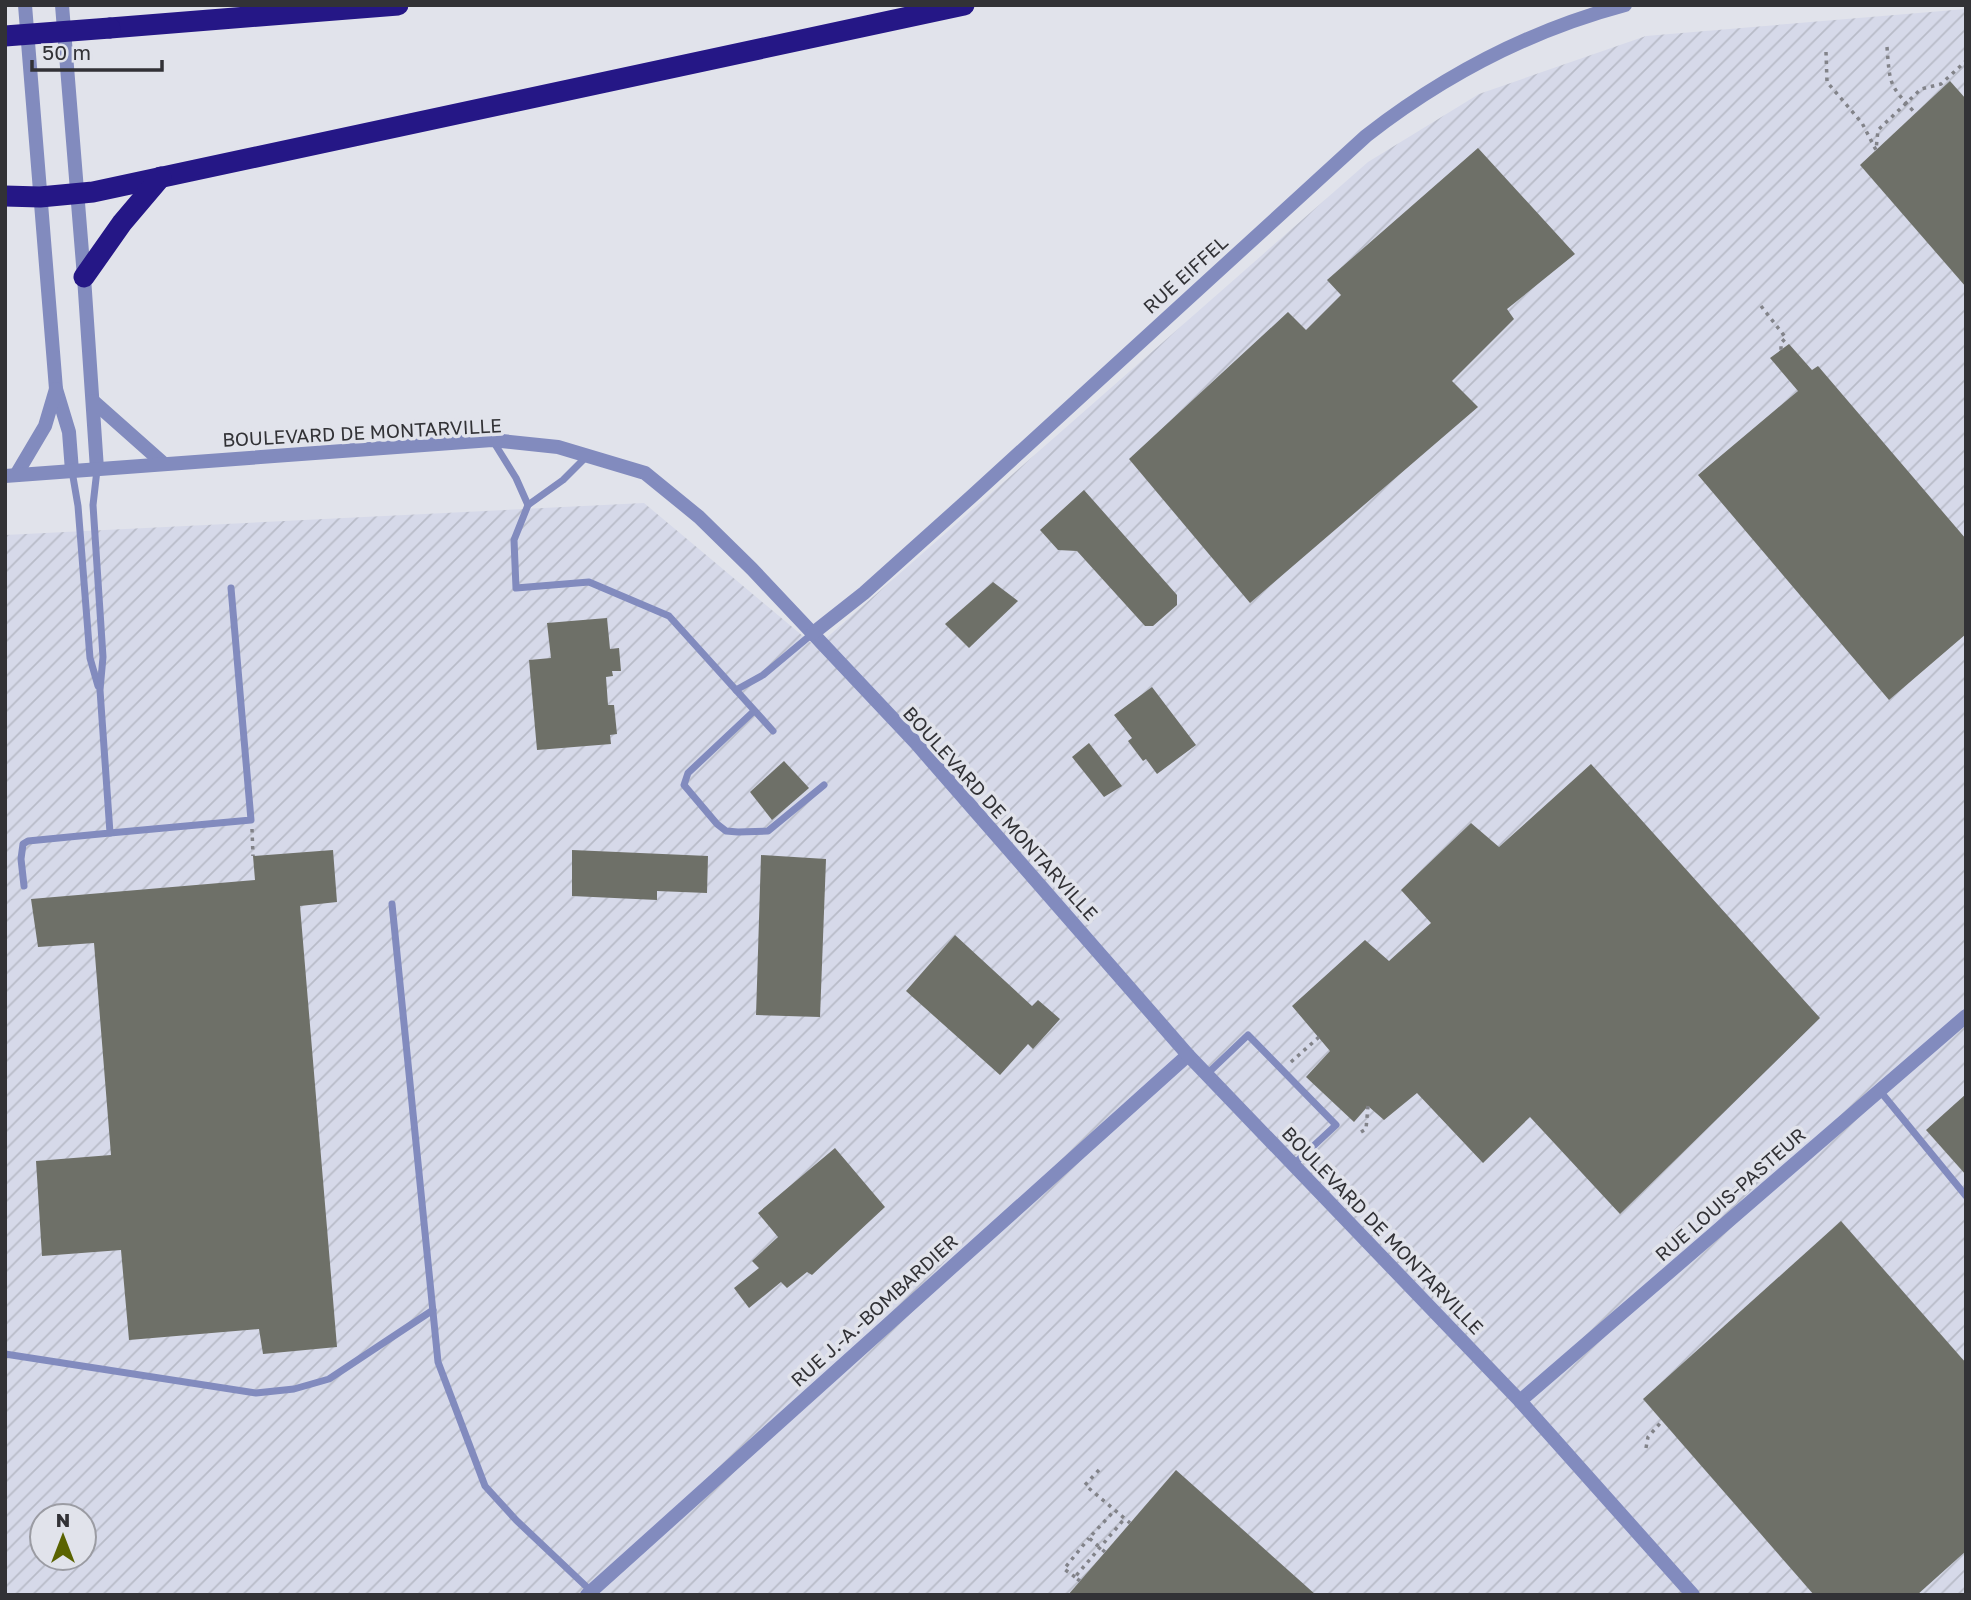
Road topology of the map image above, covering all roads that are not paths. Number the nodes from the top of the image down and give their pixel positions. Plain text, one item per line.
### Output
1 (25, 5) edge
2 (62, 5) edge
3 (398, 5) edge
4 (964, 5) edge
5 (1625, 5) edge
6 (5, 36) edge
7 (161, 177) junction
8 (77, 194) junction
9 (5, 196) edge
10 (40, 197) junction
11 (84, 277) junction
12 (56, 389) junction
13 (93, 401) junction
14 (492, 440) junction
15 (587, 456) junction
16 (164, 464) junction
17 (97, 469) junction
18 (72, 471) junction
19 (10, 476) edge
20 (528, 505) junction
21 (231, 588) dead end
22 (812, 634) junction
23 (100, 690) junction
24 (736, 690) junction
25 (754, 711) junction
26 (773, 731) dead end
27 (824, 785) dead end
28 (110, 833) junction
29 (24, 886) dead end
30 (392, 904) dead end
31 (1966, 1016) edge
32 (1188, 1055) junction
33 (1207, 1074) junction
34 (1879, 1091) junction
35 (1293, 1165) junction
36 (1966, 1196) edge
37 (433, 1310) junction
38 (5, 1354) edge
39 (1520, 1401) junction
40 (589, 1593) edge
41 (1693, 1595) edge

1 - 10 street
2 - 8 street
3 - 6 highway, bridge
4 - 7 highway
5 - 22 street, RUE EIFFEL
7 - 8 highway
7 - 11 highway
8 - 10 highway
8 - 11 street
9 - 10 highway
10 - 12 street
11 - 13 street
12 - 18 street
12 - 19 street
13 - 16 street
13 - 17 street
14 - 15 street, BOULEVARD DE MONTARVILLE
14 - 16 street, BOULEVARD DE MONTARVILLE
14 - 20 lane
15 - 20 lane
15 - 22 street, BOULEVARD DE MONTARVILLE
16 - 17 street, BOULEVARD DE MONTARVILLE
17 - 18 street, BOULEVARD DE MONTARVILLE
17 - 23 lane
18 - 19 street, BOULEVARD DE MONTARVILLE
18 - 23 lane
20 - 24 lane
21 - 28 lane
22 - 24 lane
22 - 32 street, BOULEVARD DE MONTARVILLE
23 - 28 lane
24 - 25 lane
25 - 26 lane
25 - 27 lane
28 - 29 lane
30 - 37 lane
31 - 34 street, RUE LOUIS-PASTEUR
32 - 33 street, BOULEVARD DE MONTARVILLE
32 - 40 street, RUE J.-A.-BOMBARDIER
33 - 35 street, BOULEVARD DE MONTARVILLE
33 - 35 lane
34 - 36 lane
34 - 39 street, RUE LOUIS-PASTEUR
35 - 39 street, BOULEVARD DE MONTARVILLE
37 - 38 lane
37 - 40 lane
39 - 41 street, BOULEVARD DE MONTARVILLE

